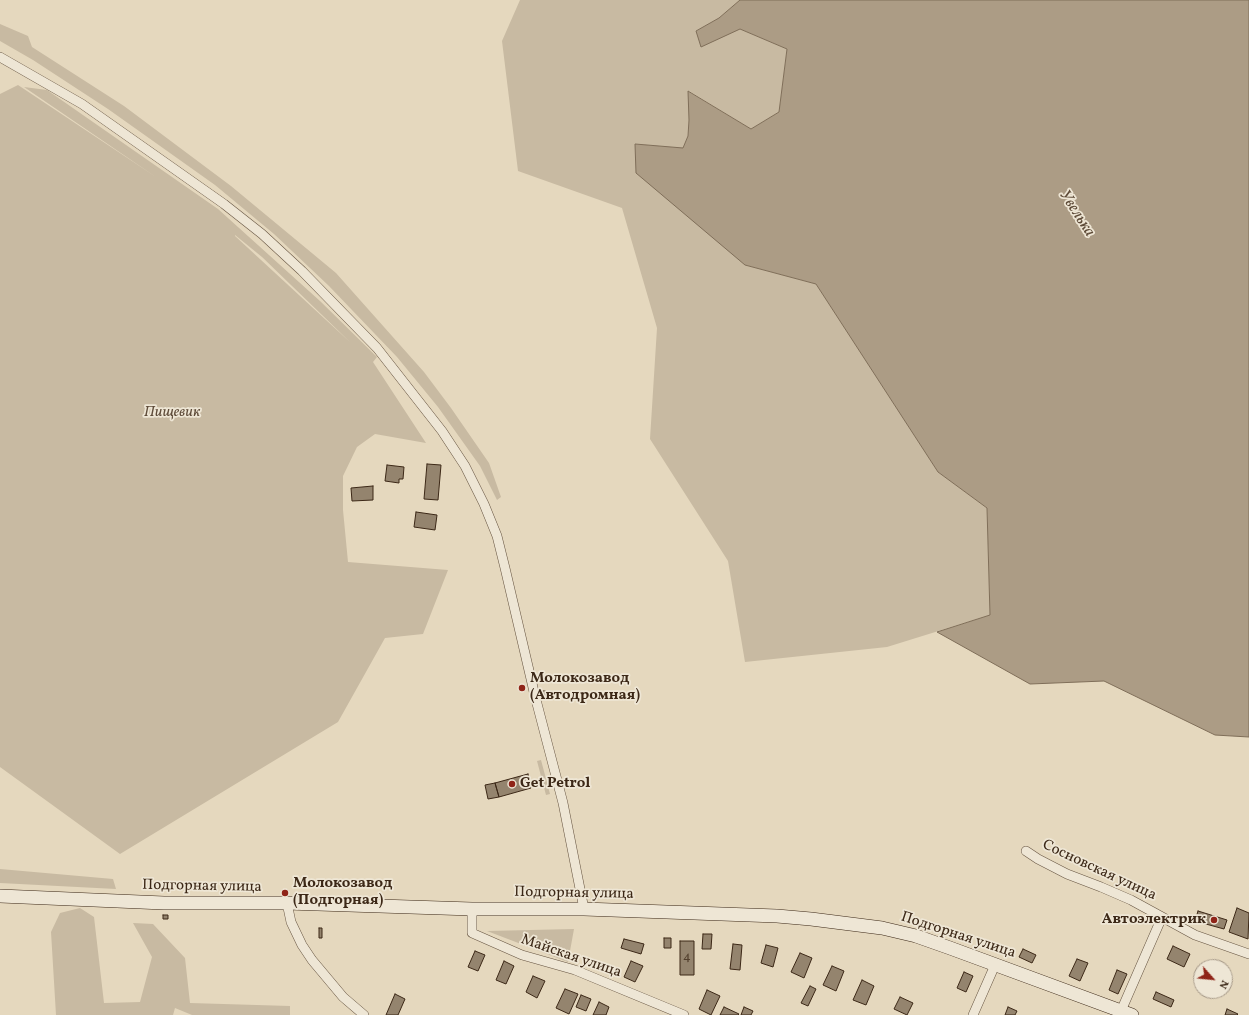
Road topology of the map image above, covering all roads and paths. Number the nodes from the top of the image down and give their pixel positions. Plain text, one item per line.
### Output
1 (0, 57) edge
2 (1026, 851) dead end
3 (0, 896) edge
4 (287, 903) junction
5 (472, 909) junction
6 (584, 909) junction
7 (1162, 917) junction
8 (1249, 954) edge
9 (996, 965) junction
10 (1126, 1013) edge
11 (364, 1015) edge
12 (684, 1015) edge
13 (973, 1015) edge

1 - 6 street
2 - 7 street, Сосновская улица
3 - 4 street, Подгорная улица
4 - 5 street, Подгорная улица
4 - 11 street
5 - 6 street, Подгорная улица
5 - 12 street, Майская улица
6 - 9 street, Подгорная улица
7 - 8 street, Сосновская улица
7 - 10 street
9 - 10 street, Подгорная улица
9 - 13 street

